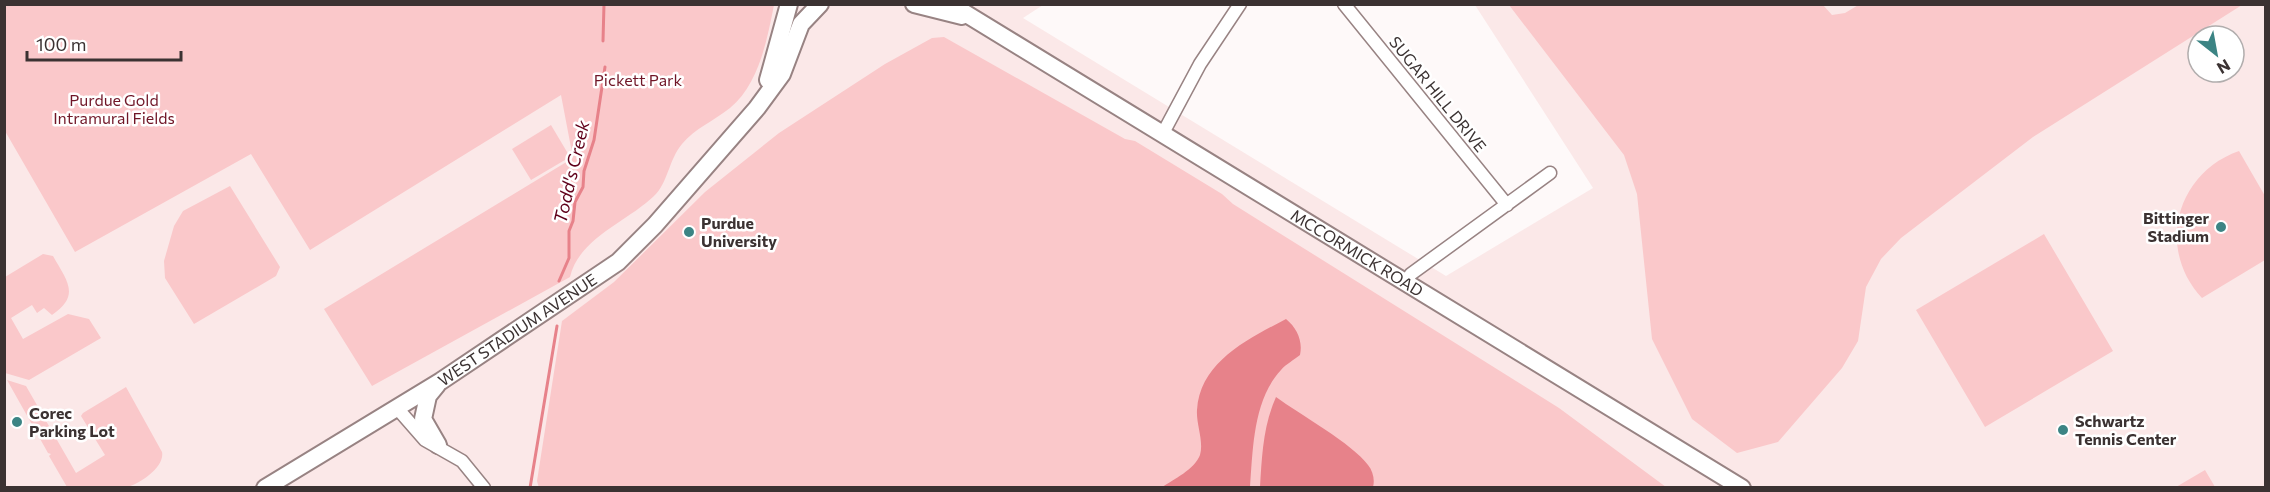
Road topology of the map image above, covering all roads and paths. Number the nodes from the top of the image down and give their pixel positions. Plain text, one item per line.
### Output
1 (789, 4) edge
2 (820, 4) edge
3 (914, 4) edge
4 (950, 4) edge
5 (1240, 4) edge
6 (1344, 4) edge
7 (971, 19) junction
8 (737, 129) junction
9 (1162, 135) junction
10 (1550, 173) dead end
11 (1507, 205) junction
12 (1405, 283) junction
13 (441, 381) junction
14 (397, 408) junction
15 (438, 445) junction
16 (266, 488) edge
17 (484, 488) edge
18 (1742, 488) edge

1 - 8 street, WEST STADIUM AVENUE
2 - 8 street, WEST STADIUM AVENUE
3 - 7 street, MCCORMICK ROAD
4 - 7 street, MCCORMICK ROAD
5 - 9 street
6 - 11 street, SUGAR HILL DRIVE
7 - 9 street, MCCORMICK ROAD
8 - 13 street, WEST STADIUM AVENUE
9 - 12 street, MCCORMICK ROAD
10 - 11 street
11 - 12 street
12 - 18 street, MCCORMICK ROAD
13 - 14 street, WEST STADIUM AVENUE
13 - 15 street
14 - 15 street
14 - 16 street, WEST STADIUM AVENUE
15 - 17 street

